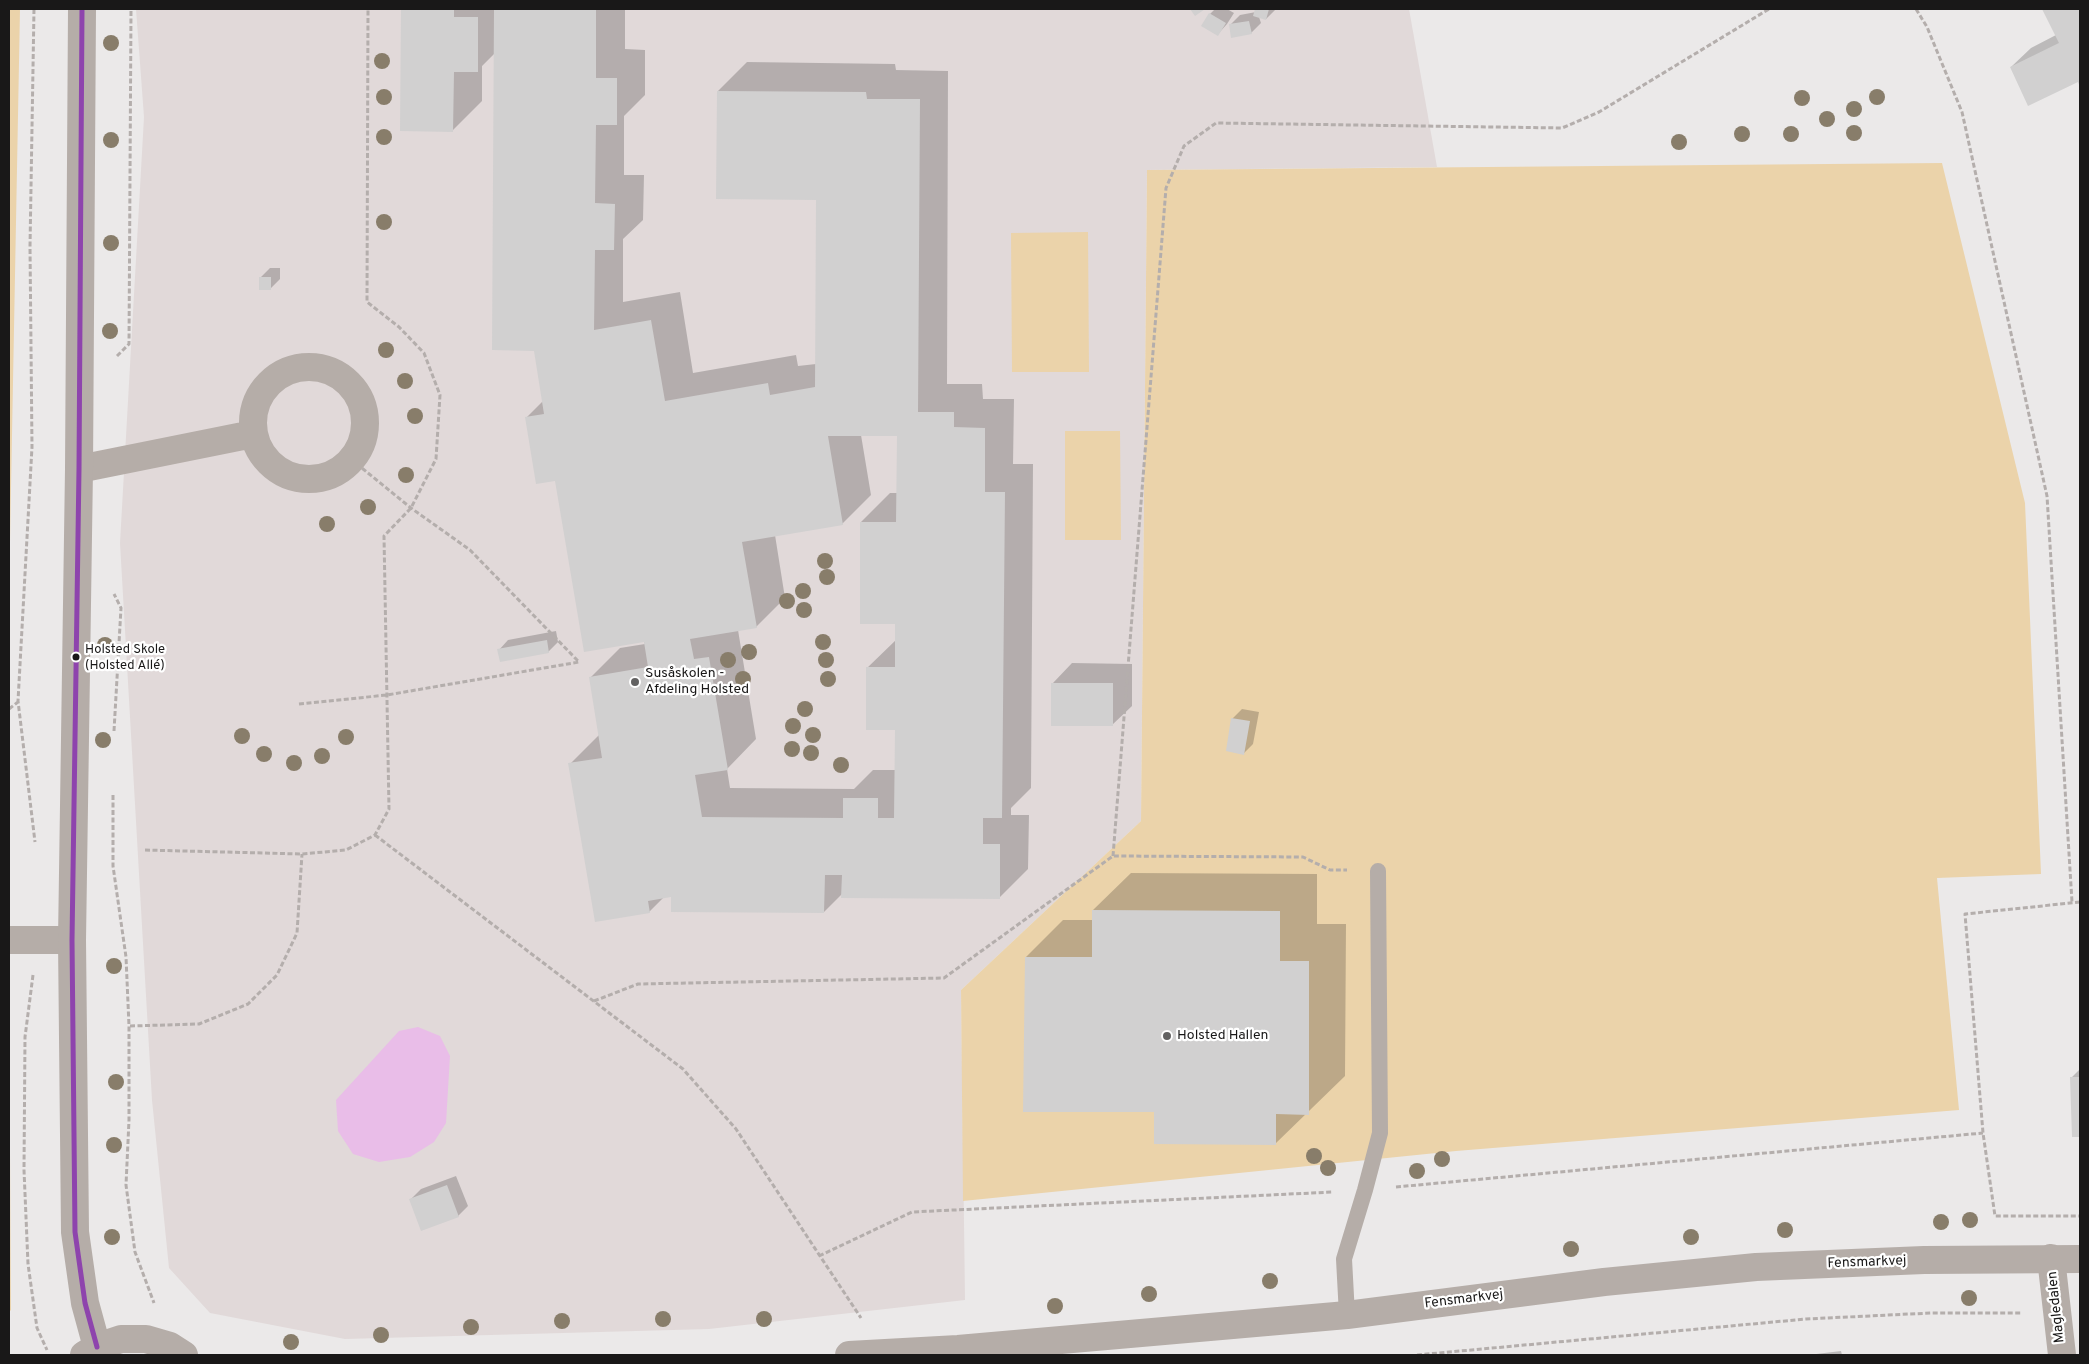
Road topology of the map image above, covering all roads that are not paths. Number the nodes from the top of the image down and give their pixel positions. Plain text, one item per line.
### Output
1 (82, 9) edge
2 (253, 434) junction
3 (79, 469) junction
4 (1378, 871) road end
5 (9, 940) edge
6 (72, 940) junction
7 (2052, 1258) junction
8 (2080, 1259) edge
9 (1347, 1315) junction
10 (91, 1351) edge
11 (177, 1351) edge
12 (849, 1355) edge
13 (2062, 1355) edge

1 - 3 street
2 - 2 street
2 - 3 street
3 - 6 street
4 - 9 lane
5 - 6 street
6 - 10 street
7 - 8 street, Fensmarkvej
7 - 9 street, Fensmarkvej
7 - 13 street, Magledalen
9 - 12 street, Fensmarkvej
10 - 11 street

